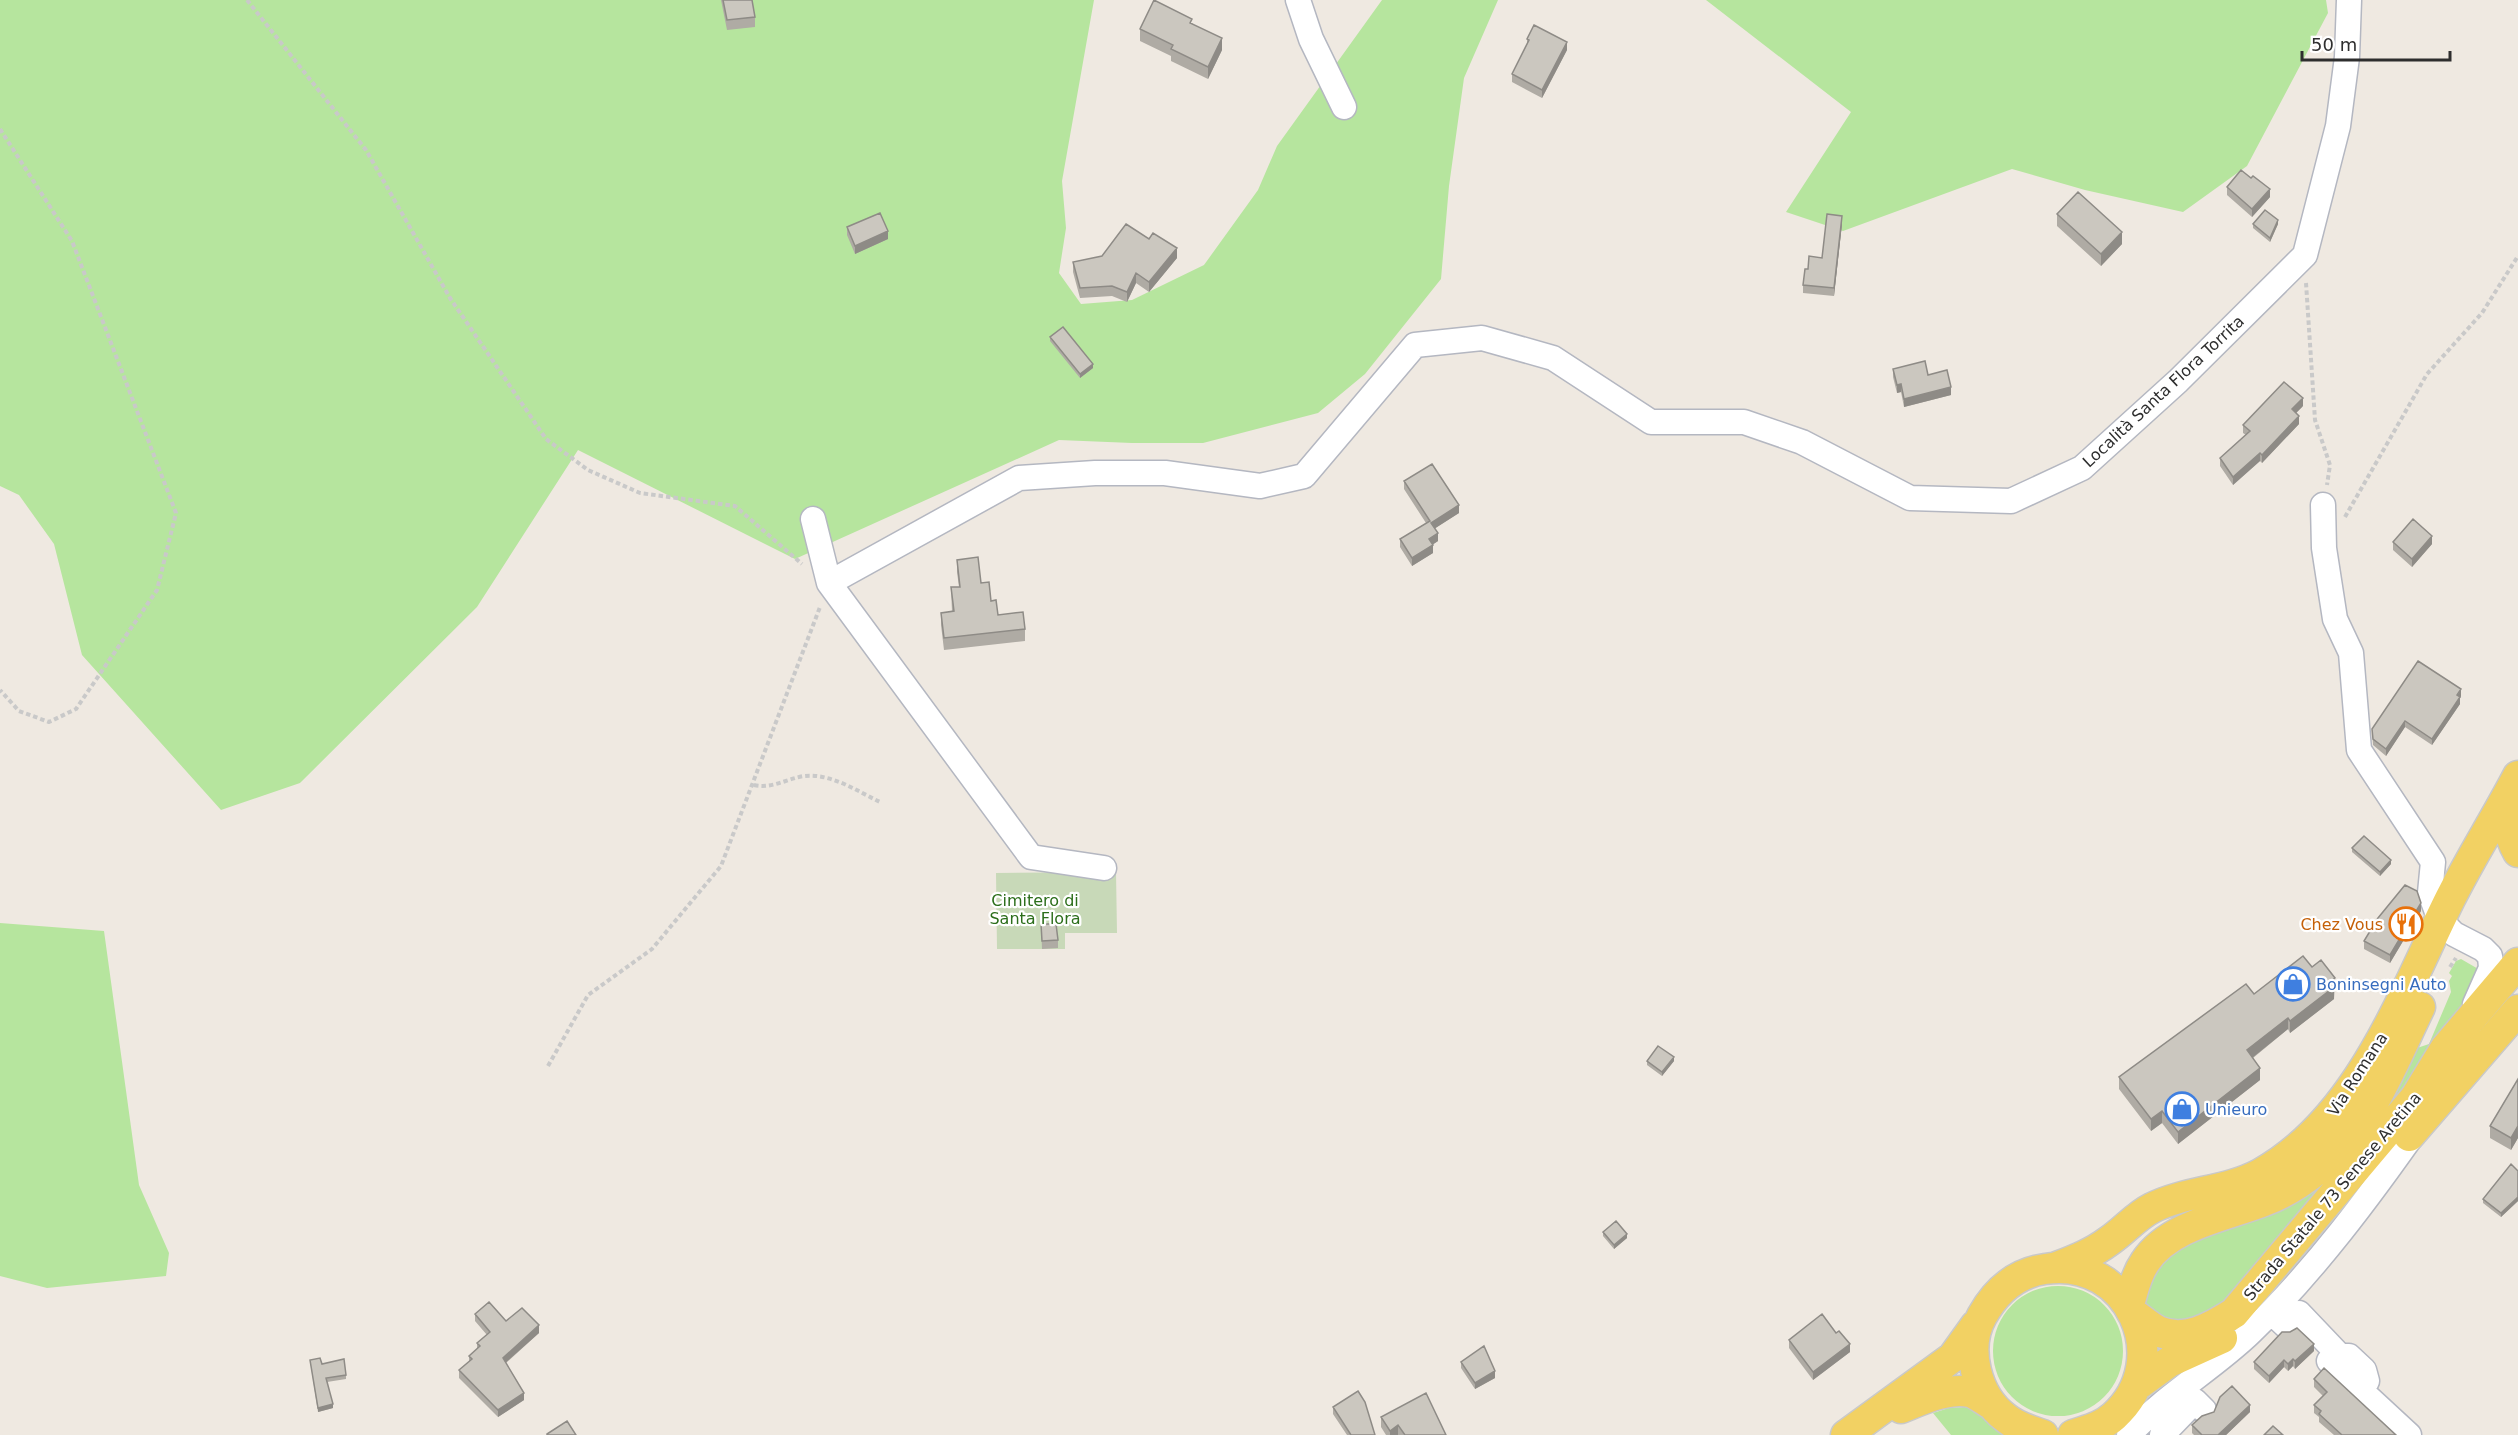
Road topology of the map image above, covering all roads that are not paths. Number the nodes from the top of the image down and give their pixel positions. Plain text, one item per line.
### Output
1 (1298, 0) edge
2 (2349, 0) edge
3 (1344, 107) dead end
4 (2323, 505) road end
5 (813, 519) dead end
6 (829, 583) junction
7 (2516, 779) edge
8 (2518, 852) edge
9 (1104, 868) dead end
10 (2447, 927) junction
11 (2518, 963) edge
12 (2518, 986) edge
13 (2518, 1010) edge
14 (2394, 1013) junction
15 (2468, 1020) junction
16 (2403, 1042) junction
17 (2419, 1109) junction
18 (2056, 1267) junction
19 (2132, 1310) junction
20 (2271, 1311) junction
21 (1978, 1322) junction
22 (2136, 1386) junction
23 (1991, 1404) junction
24 (2204, 1410) dead end
25 (1852, 1431) edge
26 (2028, 1432) edge
27 (2086, 1433) edge
28 (2129, 1435) edge
29 (2162, 1435) edge
30 (2409, 1435) edge

1 - 3 street
2 - 6 street, Località Santa Flora Torrita
4 - 10 street
5 - 6 street
6 - 9 street
7 - 8 main road
7 - 10 main road, Via Romana
10 - 14 main road, Via Romana
10 - 15 street
10 - 16 main road, Via Romana
11 - 15 main road, Strada Statale 73 Senese Aretina
12 - 17 main road
13 - 17 main road, Strada Statale 73 Senese Aretina
14 - 16 street
14 - 18 main road, Via Romana
15 - 17 main road, Strada Statale 73 Senese Aretina
16 - 19 main road, Via Romana
17 - 19 main road, Strada Statale 73 Senese Aretina
17 - 20 street
17 - 22 main road, Strada Statale 73 Senese Aretina
18 - 19 main road, Strada Statale 73 Senese Aretina
18 - 21 main road, Strada Statale 73 Senese Aretina
19 - 22 main road, Strada Statale 73 Senese Aretina
20 - 28 street
20 - 30 street
21 - 23 main road, Strada Statale 73 Senese Aretina
21 - 25 main road, Strada Statale 73 Senese Aretina
22 - 27 main road, Strada Statale 73 Senese Aretina
23 - 25 main road, Strada Statale 73 Senese Aretina
23 - 26 main road, Strada Statale 73 Senese Aretina
24 - 29 street

